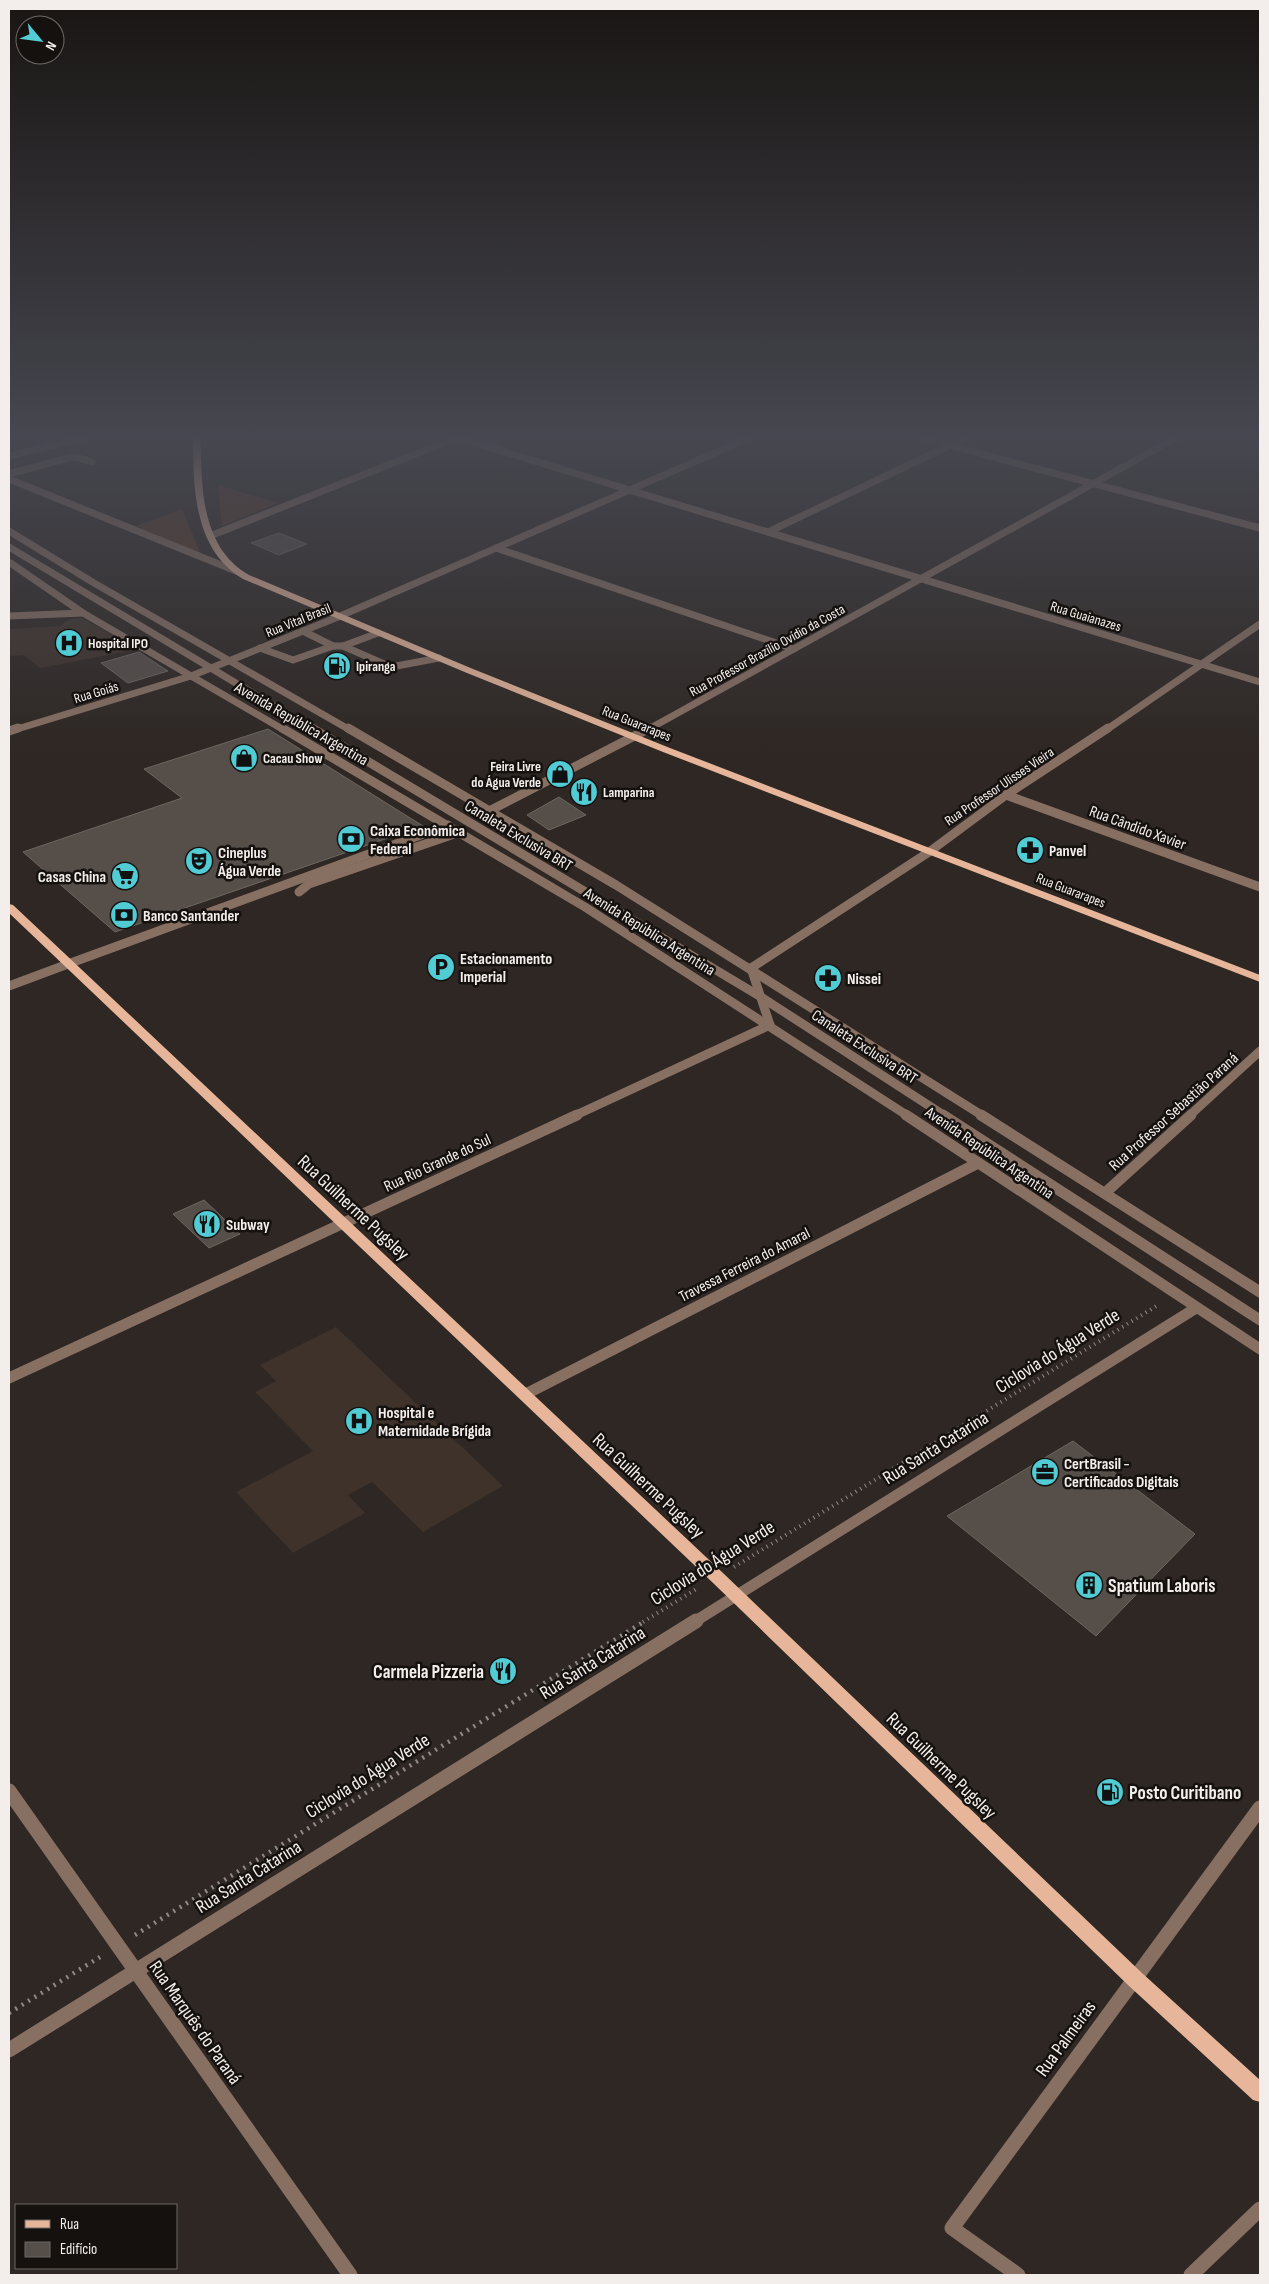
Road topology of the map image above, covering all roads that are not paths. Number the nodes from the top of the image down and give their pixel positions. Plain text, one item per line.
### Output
1 (26, 541) edge
2 (161, 541) edge
3 (212, 541) edge
4 (513, 541) edge
5 (796, 541) edge
6 (991, 541) edge
7 (9, 547) edge
8 (496, 548) junction
9 (9, 562) edge
10 (236, 571) junction
11 (922, 580) junction
12 (83, 613) junction
13 (9, 616) edge
14 (338, 617) junction
15 (1260, 624) edge
16 (303, 631) junction
17 (378, 633) junction
18 (333, 646) junction
19 (343, 646) junction
20 (260, 648) junction
21 (794, 649) junction
22 (439, 658) junction
23 (231, 660) junction
24 (1200, 664) junction
25 (209, 668) junction
26 (191, 676) junction
27 (1260, 682) edge
28 (9, 731) edge
29 (632, 738) junction
30 (1006, 795) junction
31 (491, 810) junction
32 (448, 825) junction
33 (460, 832) junction
34 (929, 852) junction
35 (1260, 887) edge
36 (299, 892) dead end
37 (9, 907) edge
38 (68, 964) junction
39 (751, 968) junction
40 (1260, 979) edge
41 (9, 986) edge
42 (761, 997) junction
43 (770, 1025) junction
44 (1260, 1051) edge
45 (978, 1163) junction
46 (1105, 1193) junction
47 (343, 1223) junction
48 (1260, 1292) edge
49 (1196, 1308) junction
50 (1260, 1320) edge
51 (1260, 1349) edge
52 (9, 1378) edge
53 (524, 1395) junction
54 (736, 1596) junction
55 (9, 1791) edge
56 (1260, 1808) edge
57 (135, 1971) junction
58 (1135, 1979) junction
59 (9, 2050) edge
60 (1260, 2093) edge
61 (1260, 2209) edge
62 (350, 2275) edge
63 (1018, 2275) edge
64 (1191, 2275) edge

1 - 23 street, Avenida República Argentina
2 - 10 street, Rua Guararapes
3 - 10 main road
4 - 8 street, Rua Vital Brasil
5 - 11 street, Rua Guaianazes
6 - 11 street, Rua Professor Brazílio Ovídio da Costa
7 - 25 street, Canaleta Exclusiva BRT
8 - 14 street, Rua Vital Brasil
8 - 21 street
9 - 12 street, Avenida República Argentina
10 - 14 main road, Rua Guararapes
11 - 21 street, Rua Professor Brazílio Ovídio da Costa
11 - 24 street, Rua Guaianazes
12 - 13 street
12 - 26 street, Avenida República Argentina
14 - 16 street, Rua Vital Brasil
14 - 17 main road, Rua Guararapes
15 - 24 street, Rua Professor Ulisses Vieira
16 - 18 street
16 - 20 street, Rua Vital Brasil
17 - 19 street
17 - 22 main road, Rua Guararapes
18 - 19 street
18 - 20 street
19 - 22 street
20 - 23 street, Rua Vital Brasil
21 - 29 street, Rua Professor Brazílio Ovídio da Costa
22 - 29 main road, Rua Guararapes
23 - 25 street, Rua Vital Brasil
23 - 31 street, Avenida República Argentina
24 - 27 street, Rua Guaianazes
24 - 30 street, Rua Professor Ulisses Vieira
25 - 26 street, Rua Goiás
25 - 42 street, Canaleta Exclusiva BRT
26 - 28 street, Rua Goiás
26 - 32 street, Avenida República Argentina
29 - 31 street, Rua Professor Brazílio Ovídio da Costa
29 - 34 main road, Rua Guararapes
30 - 34 street, Rua Professor Ulisses Vieira
30 - 35 street, Rua Cândido Xavier
31 - 39 street, Avenida República Argentina
32 - 33 street, Avenida República Argentina
32 - 38 street
33 - 36 street
33 - 43 street, Avenida República Argentina
34 - 39 street, Rua Professor Ulisses Vieira
34 - 40 main road, Rua Guararapes
37 - 38 main road, Rua Guilherme Pugsley
38 - 41 street
38 - 47 main road, Rua Guilherme Pugsley
39 - 42 street
39 - 46 street, Avenida República Argentina
42 - 43 street
42 - 50 street, Canaleta Exclusiva BRT
43 - 45 street, Avenida República Argentina
43 - 47 street, Rua Rio Grande do Sul
44 - 46 street, Rua Professor Sebastião Paraná
45 - 49 street, Avenida República Argentina
45 - 53 street, Travessa Ferreira do Amaral
46 - 48 street, Avenida República Argentina
47 - 52 street, Rua Rio Grande do Sul
47 - 53 main road, Rua Guilherme Pugsley
49 - 51 street, Avenida República Argentina
49 - 54 street, Rua Santa Catarina
53 - 54 main road, Rua Guilherme Pugsley
54 - 57 street, Rua Santa Catarina
54 - 58 main road, Rua Guilherme Pugsley
55 - 57 street, Rua Marquês do Paraná
56 - 58 street, Rua Palmeiras
57 - 59 street, Rua Santa Catarina
57 - 62 street, Rua Marquês do Paraná
58 - 60 main road, Rua Guilherme Pugsley
58 - 63 street, Rua Palmeiras
61 - 64 street

